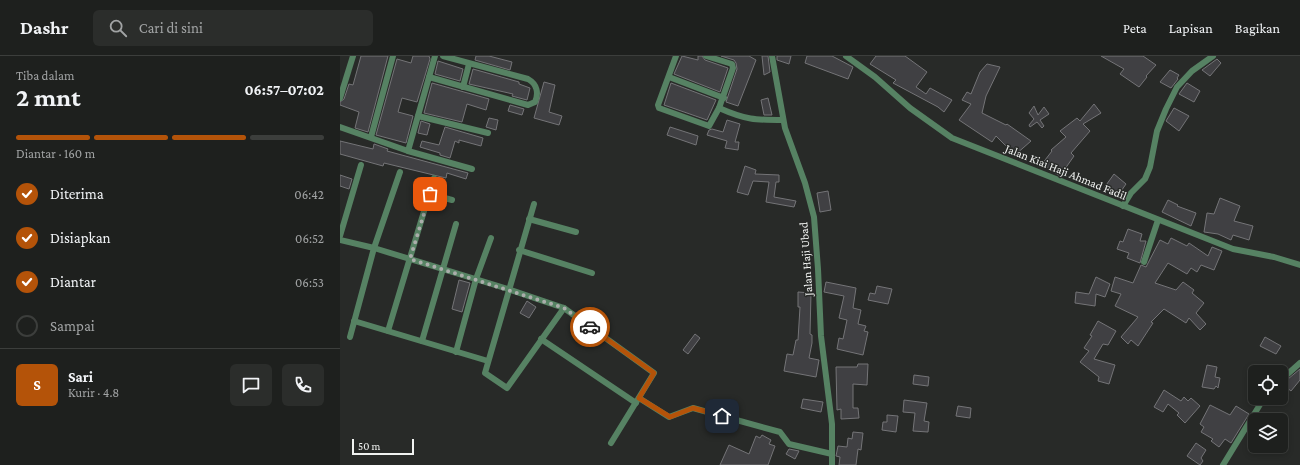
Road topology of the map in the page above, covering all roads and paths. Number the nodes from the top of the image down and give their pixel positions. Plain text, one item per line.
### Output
1 (353, 56) edge
2 (393, 56) edge
3 (435, 56) edge
4 (443, 56) edge
5 (676, 56) edge
6 (706, 56) edge
7 (772, 56) edge
8 (846, 56) edge
9 (1213, 56) edge
10 (469, 64) junction
11 (429, 76) junction
12 (669, 77) junction
13 (463, 86) junction
14 (340, 98) edge
15 (724, 98) junction
16 (719, 108) junction
17 (418, 116) junction
18 (783, 120) junction
19 (340, 127) edge
20 (488, 133) dead end
21 (371, 137) junction
22 (408, 151) junction
23 (361, 165) dead end
24 (472, 169) dead end
25 (400, 172) dead end
26 (434, 178) dead end
27 (430, 194) junction
28 (452, 200) dead end
29 (534, 204) dead end
30 (1123, 206) junction
31 (529, 219) junction
32 (1158, 220) junction
33 (456, 224) dead end
34 (576, 232) dead end
35 (340, 236) edge
36 (491, 238) dead end
37 (340, 240) edge
38 (374, 248) junction
39 (519, 250) junction
40 (410, 259) junction
41 (1144, 262) dead end
42 (1300, 266) edge
43 (443, 269) junction
44 (592, 273) dead end
45 (476, 279) junction
46 (508, 289) junction
47 (564, 308) junction
48 (354, 322) junction
49 (388, 331) junction
50 (350, 337) dead end
51 (541, 339) junction
52 (422, 341) junction
53 (456, 352) junction
54 (488, 361) junction
55 (1300, 363) edge
56 (1288, 374) edge
57 (638, 401) junction
58 (1260, 405) edge
59 (611, 443) dead end
60 (832, 454) junction
61 (832, 465) edge
62 (1223, 465) edge

1 - 14 street
2 - 21 street
3 - 11 street
4 - 10 street
5 - 12 street
6 - 15 street
7 - 18 street, Jalan Haji Ubad
8 - 30 street, Jalan Kiai Haji Ahmad Fadil
9 - 30 street
10 - 13 street
10 - 13 street
11 - 13 street
11 - 17 street
12 - 15 street
12 - 16 street
15 - 16 street
16 - 18 street
17 - 20 street
17 - 22 street
18 - 60 street, Jalan Haji Ubad
19 - 21 street
21 - 22 street
22 - 24 street
23 - 35 street
25 - 38 street
26 - 27 street
27 - 28 street
27 - 40 street
29 - 31 street
30 - 32 street, Jalan Kiai Haji Ahmad Fadil
31 - 34 street
31 - 39 street
32 - 41 street
32 - 42 street, Jalan Kiai Haji Ahmad Fadil
33 - 43 street
36 - 45 street
37 - 38 street
38 - 40 street
38 - 48 street
39 - 44 street
39 - 46 street
40 - 43 street
40 - 49 street
43 - 45 street
43 - 52 street
45 - 46 street
45 - 53 street
46 - 47 street
46 - 54 street
47 - 51 street
47 - 57 street
48 - 49 street
48 - 50 street
49 - 52 street
51 - 54 street
51 - 57 street
52 - 53 street
53 - 54 street
55 - 56 street
57 - 59 street
57 - 60 street
58 - 62 street
60 - 61 street, Jalan Haji Ubad

